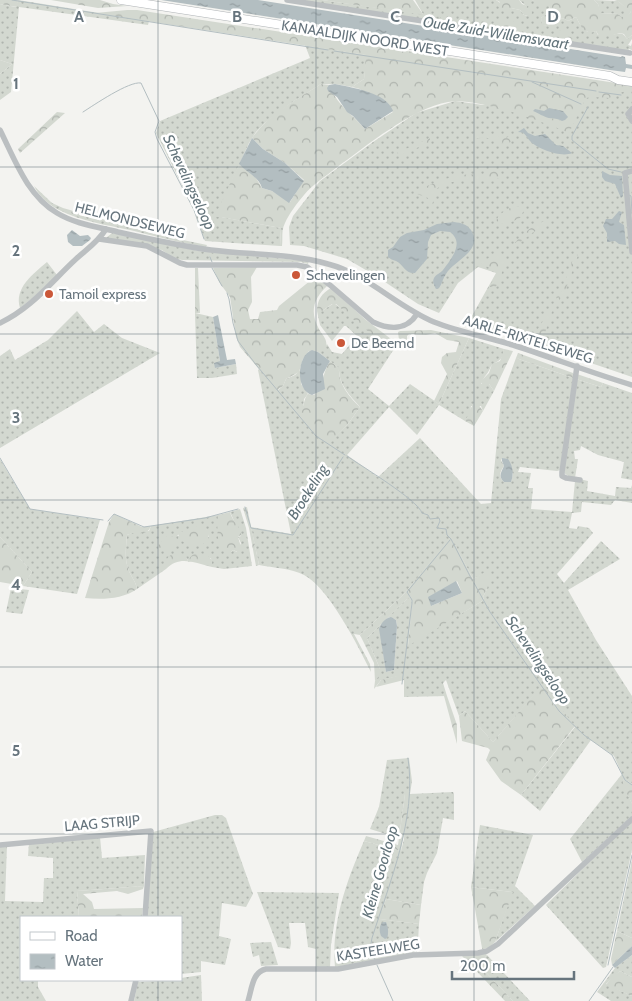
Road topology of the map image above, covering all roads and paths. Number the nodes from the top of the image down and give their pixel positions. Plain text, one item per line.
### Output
1 (120, 0) edge
2 (287, 0) edge
3 (630, 53) dead end
4 (610, 76) junction
5 (632, 77) edge
6 (632, 82) edge
7 (632, 109) edge
8 (632, 121) edge
9 (0, 130) edge
10 (632, 171) edge
11 (106, 229) junction
12 (99, 239) junction
13 (211, 250) joint
14 (632, 252) edge
15 (417, 314) junction
16 (0, 323) edge
17 (576, 366) junction
18 (632, 385) edge
19 (580, 480) dead end
20 (632, 819) edge
21 (0, 845) edge
22 (145, 916) edge
23 (136, 981) edge
24 (131, 1001) edge
25 (248, 1001) edge

1 - 4 main road, KANAALDIJK NOORD WEST
2 - 3 street
4 - 5 main road, KANAALDIJK NOORD WEST
4 - 6 main road, KANAALDIJK NOORD WEST
7 - 8 street
9 - 11 street, HELMONDSEWEG
10 - 14 street
11 - 12 street
11 - 13 street, HELMONDSEWEG
12 - 15 street, HELMONDSEWEG
12 - 16 street
13 - 15 street, AARLE-RIXTELSEWEG
15 - 17 street, AARLE-RIXTELSEWEG
17 - 18 street, AARLE-RIXTELSEWEG
17 - 19 street
20 - 25 street, KASTEELWEG
21 - 22 street, LAAG STRIJP
23 - 24 street

